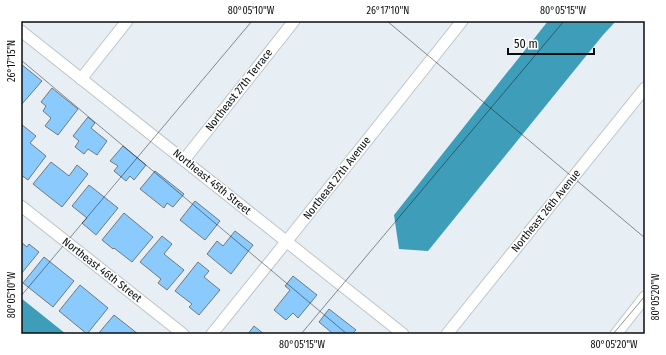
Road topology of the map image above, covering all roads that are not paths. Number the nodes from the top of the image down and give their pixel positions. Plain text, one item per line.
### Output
1 (127, 21) edge
2 (294, 21) edge
3 (462, 21) edge
4 (21, 31) edge
5 (81, 79) junction
6 (645, 88) edge
7 (184, 160) junction
8 (21, 206) edge
9 (286, 242) junction
10 (645, 297) edge
11 (183, 334) edge
12 (212, 334) edge
13 (403, 334) edge
14 (447, 334) edge
15 (616, 334) edge

1 - 5 street
2 - 7 street, Northeast 27th Terrace
3 - 9 street, Northeast 27th Avenue
4 - 5 street, Northeast 45th Street
5 - 7 street, Northeast 45th Street
6 - 14 street, Northeast 26th Avenue
7 - 9 street, Northeast 45th Street
8 - 11 street, Northeast 46th Street
9 - 12 street, Northeast 27th Avenue
9 - 13 street, Northeast 45th Street
10 - 15 street

